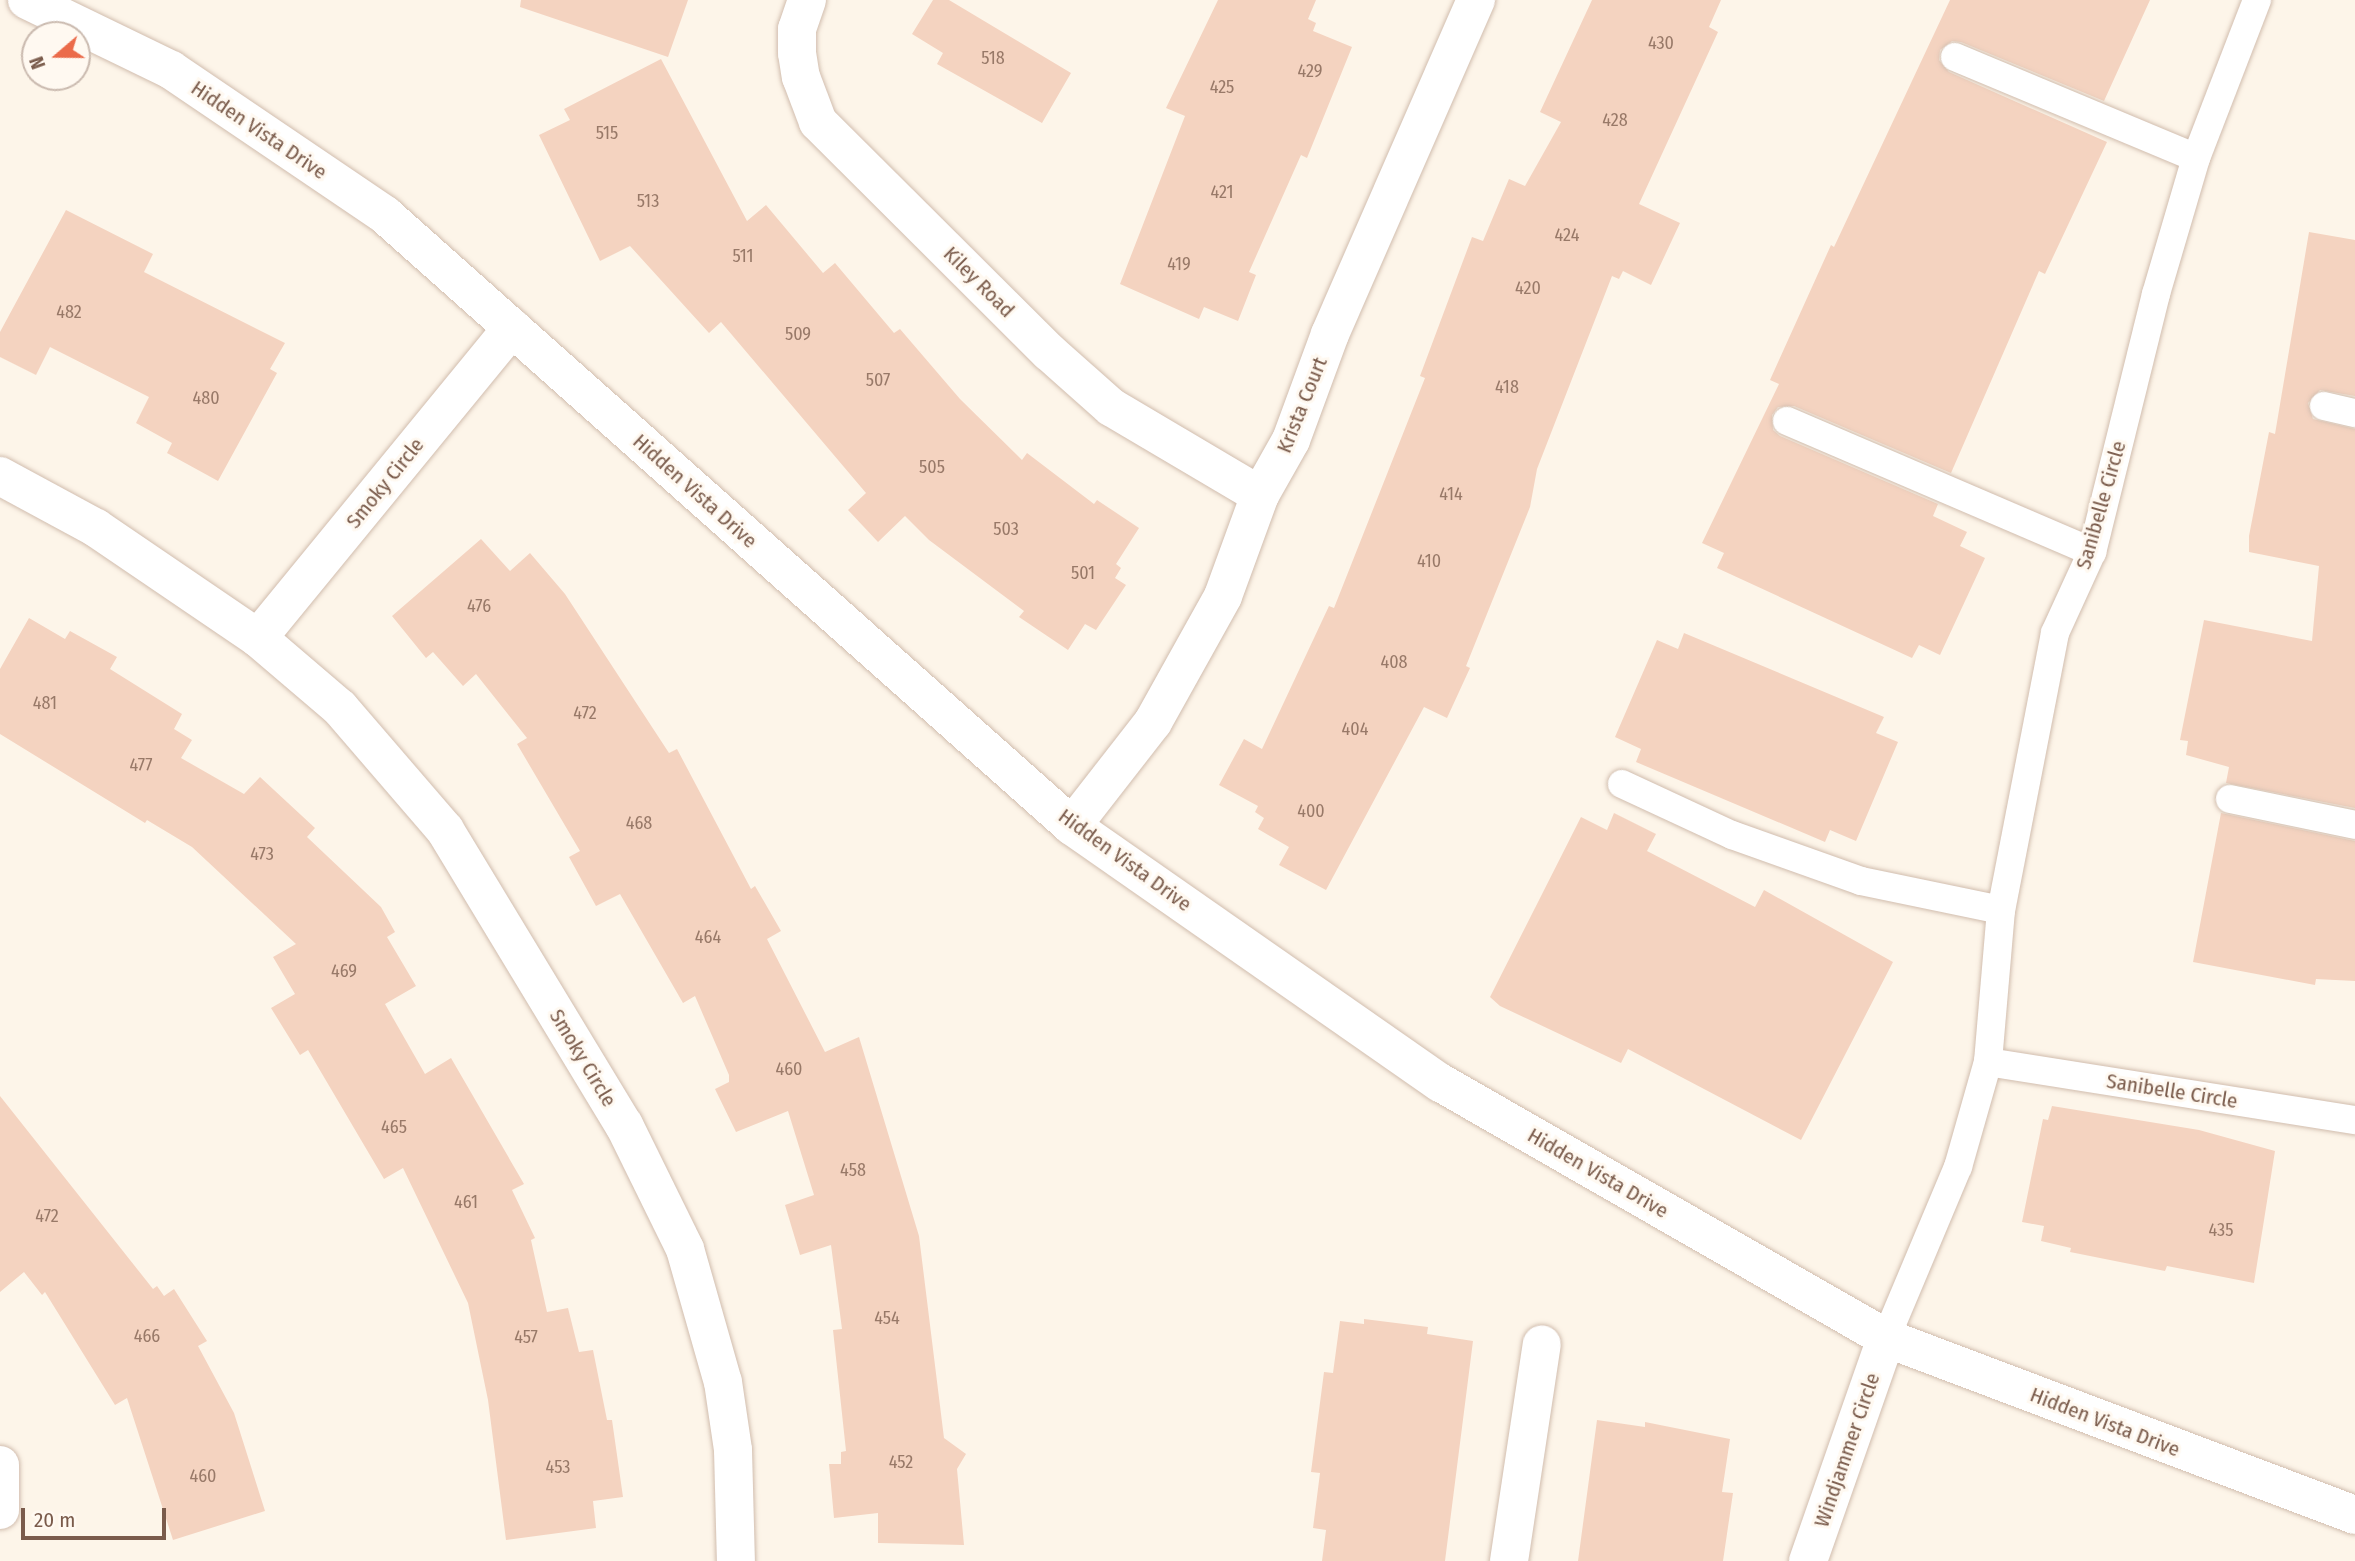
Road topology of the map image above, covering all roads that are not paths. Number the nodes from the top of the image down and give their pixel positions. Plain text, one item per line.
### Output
1 (30, 0) edge
2 (807, 0) edge
3 (1476, 0) edge
4 (2257, 0) edge
5 (1955, 57) dead end
6 (2196, 158) junction
7 (512, 328) junction
8 (2324, 407) dead end
9 (2355, 413) edge
10 (1787, 421) dead end
11 (0, 476) edge
12 (1260, 495) junction
13 (2092, 552) junction
14 (258, 638) junction
15 (1622, 784) dead end
16 (2230, 799) dead end
17 (2355, 825) edge
18 (1072, 826) junction
19 (2001, 910) junction
20 (1989, 1062) junction
21 (2355, 1120) edge
22 (1886, 1338) junction
23 (1542, 1344) dead end
24 (0, 1465) edge
25 (0, 1510) edge
26 (2355, 1515) edge
27 (736, 1561) edge
28 (1509, 1561) edge
29 (1808, 1561) edge

1 - 7 street, Hidden Vista Drive
2 - 12 street, Kiley Road
3 - 12 street, Krista Court
4 - 6 lane, Sanibelle Circle
5 - 6 lane
6 - 13 lane, Sanibelle Circle
7 - 14 street, Smoky Circle
7 - 18 street, Hidden Vista Drive
8 - 9 lane
10 - 13 lane
11 - 14 street, Smoky Circle
12 - 18 street, Krista Court
13 - 19 lane, Sanibelle Circle
14 - 27 street, Smoky Circle
15 - 19 lane
16 - 17 lane
18 - 22 street, Hidden Vista Drive
19 - 20 lane, Sanibelle Circle
20 - 21 lane, Sanibelle Circle
20 - 22 lane, Sanibelle Circle
22 - 26 street, Hidden Vista Drive
22 - 29 street, Windjammer Circle
23 - 28 street
24 - 25 street

